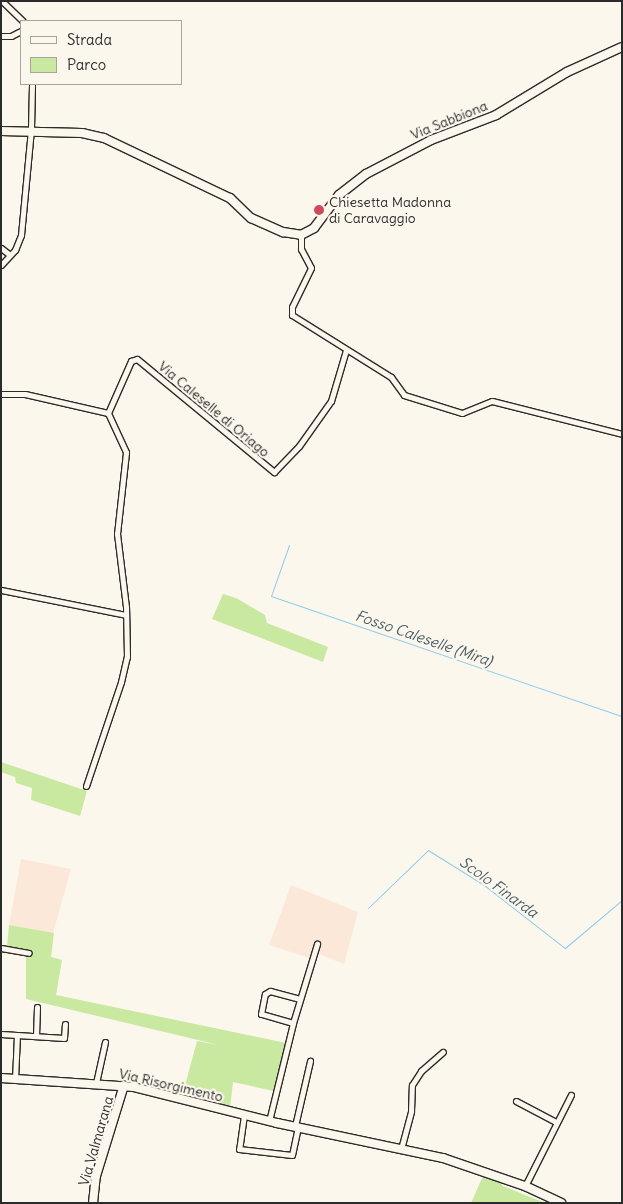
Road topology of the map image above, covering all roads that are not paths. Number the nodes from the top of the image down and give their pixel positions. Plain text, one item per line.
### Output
1 (2, 1) edge
2 (22, 20) edge
3 (20, 31) edge
4 (1, 36) edge
5 (622, 47) edge
6 (32, 85) edge
7 (1, 131) edge
8 (30, 132) junction
9 (301, 235) junction
10 (1, 248) edge
11 (10, 256) junction
12 (1, 265) edge
13 (346, 350) junction
14 (1, 394) edge
15 (108, 413) junction
16 (622, 434) edge
17 (1, 590) edge
18 (126, 615) junction
19 (86, 786) dead end
20 (317, 944) dead end
21 (1, 948) edge
22 (29, 953) dead end
23 (299, 999) junction
24 (37, 1007) dead end
25 (293, 1023) junction
26 (65, 1024) dead end
27 (1, 1034) edge
28 (17, 1035) junction
29 (36, 1036) junction
30 (105, 1042) dead end
31 (443, 1052) dead end
32 (310, 1060) dead end
33 (1, 1078) edge
34 (14, 1079) junction
35 (96, 1083) junction
36 (124, 1085) junction
37 (571, 1095) dead end
38 (516, 1101) dead end
39 (244, 1115) junction
40 (269, 1121) junction
41 (556, 1122) junction
42 (297, 1127) junction
43 (401, 1149) junction
44 (526, 1186) junction
45 (93, 1203) edge
46 (561, 1203) edge

1 - 2 street
3 - 4 street
5 - 9 street, Via Sabbiona
6 - 8 street
7 - 8 street
8 - 9 street
8 - 11 street
9 - 13 street
10 - 11 street
11 - 12 street
13 - 15 street, Via Caleselle di Oriago
13 - 16 street
14 - 15 street
15 - 18 street
17 - 18 street
18 - 19 street
20 - 23 street
21 - 22 street
23 - 25 street
23 - 25 street
24 - 29 street
25 - 40 street
26 - 29 street
27 - 28 street
28 - 29 street
28 - 34 street
30 - 35 street
31 - 43 street
32 - 42 street
33 - 34 street, Via Risorgimento
34 - 35 street, Via Risorgimento
35 - 36 street, Via Risorgimento
36 - 39 street, Via Risorgimento
36 - 45 street, Via Valmarana
37 - 41 street
38 - 41 street
39 - 40 street, Via Risorgimento
39 - 42 street
40 - 42 street, Via Risorgimento
41 - 44 street
42 - 43 street, Via Risorgimento
43 - 44 street, Via Risorgimento
44 - 46 street, Via Risorgimento

